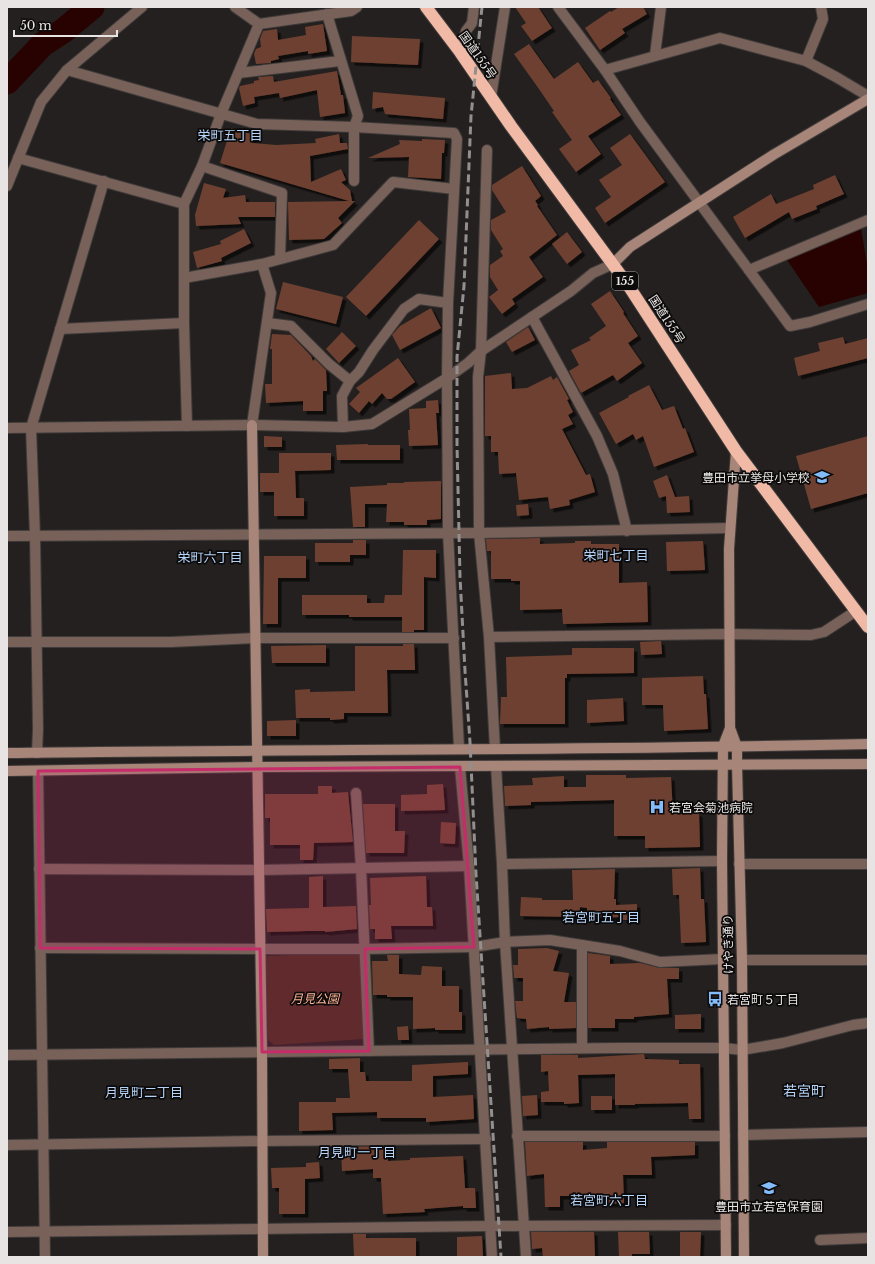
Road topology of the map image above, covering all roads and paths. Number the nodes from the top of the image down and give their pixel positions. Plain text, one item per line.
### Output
1 (142, 7) edge
2 (235, 7) edge
3 (357, 7) edge
4 (426, 7) edge
5 (474, 7) edge
6 (505, 7) edge
7 (558, 7) edge
8 (661, 7) edge
9 (821, 7) edge
10 (327, 14) junction
11 (259, 24) junction
12 (460, 52) junction
13 (655, 55) junction
14 (340, 61) junction
15 (806, 61) junction
16 (67, 70) junction
17 (605, 70) junction
18 (239, 73) junction
19 (491, 97) junction
20 (868, 98) edge
21 (221, 114) junction
22 (354, 127) junction
23 (487, 150) dead end
24 (18, 158) junction
25 (202, 166) junction
26 (104, 181) junction
27 (354, 181) dead end
28 (7, 186) edge
29 (454, 189) junction
30 (700, 203) junction
31 (184, 204) junction
32 (868, 220) edge
33 (280, 259) junction
34 (262, 264) junction
35 (613, 264) junction
36 (749, 270) junction
37 (184, 278) junction
38 (448, 303) junction
39 (868, 304) edge
40 (532, 317) junction
41 (184, 323) junction
42 (267, 323) junction
43 (60, 329) junction
44 (481, 351) junction
45 (447, 378) junction
46 (350, 381) junction
47 (187, 426) junction
48 (252, 426) junction
49 (343, 427) junction
50 (7, 428) edge
51 (31, 428) junction
52 (736, 451) junction
53 (730, 528) junction
54 (627, 531) junction
55 (448, 533) junction
56 (479, 533) junction
57 (254, 535) junction
58 (7, 536) edge
59 (35, 536) junction
60 (856, 611) junction
61 (868, 627) edge
62 (729, 634) junction
63 (489, 637) junction
64 (256, 638) junction
65 (454, 638) junction
66 (7, 642) edge
67 (36, 642) junction
68 (730, 728) junction
69 (868, 744) edge
70 (723, 746) junction
71 (737, 747) junction
72 (459, 748) junction
73 (495, 749) junction
74 (258, 750) junction
75 (7, 753) edge
76 (37, 753) junction
77 (724, 764) junction
78 (868, 764) edge
79 (737, 765) junction
80 (496, 766) junction
81 (257, 767) junction
82 (460, 767) junction
83 (7, 771) edge
84 (38, 771) junction
85 (356, 793) dead end
86 (722, 861) junction
87 (502, 864) junction
88 (739, 864) junction
89 (868, 864) edge
90 (469, 866) junction
91 (361, 868) junction
92 (39, 869) junction
93 (259, 870) junction
94 (505, 942) junction
95 (582, 945) junction
96 (474, 947) junction
97 (40, 948) junction
98 (365, 948) junction
99 (260, 949) junction
100 (723, 959) junction
101 (742, 960) junction
102 (868, 960) edge
103 (868, 1023) edge
104 (582, 1048) junction
105 (724, 1048) junction
106 (512, 1049) junction
107 (480, 1050) junction
108 (742, 1050) junction
109 (369, 1051) junction
110 (262, 1052) junction
111 (42, 1054) junction
112 (7, 1055) edge
113 (868, 1132) edge
114 (743, 1135) junction
115 (517, 1136) junction
116 (725, 1136) junction
117 (486, 1139) junction
118 (263, 1140) junction
119 (43, 1144) junction
120 (7, 1145) edge
121 (726, 1225) junction
122 (490, 1226) junction
123 (524, 1227) junction
124 (263, 1229) junction
125 (7, 1232) edge
126 (45, 1232) junction
127 (868, 1238) edge
128 (820, 1240) dead end
129 (45, 1257) edge
130 (263, 1257) edge
131 (492, 1257) edge
132 (526, 1257) edge
133 (726, 1257) edge
134 (744, 1257) edge

1 - 16 street
2 - 11 street
3 - 10 street
4 - 12 highway, 国道155号 / 155
5 - 12 street
6 - 19 street
7 - 17 street
8 - 13 street
9 - 15 street
10 - 11 street
10 - 14 street
11 - 18 street
12 - 19 highway, 国道155号 / 155
13 - 15 street
13 - 17 street
14 - 18 street
14 - 22 street
15 - 20 street
16 - 21 street
16 - 24 street
17 - 30 street
18 - 21 street
19 - 35 highway, 国道155号 / 155
20 - 30 street
21 - 22 street
21 - 25 street
22 - 27 street
22 - 29 street
23 - 44 street
24 - 26 street
24 - 28 street
25 - 31 street
25 - 33 street
26 - 31 street
26 - 43 street
29 - 33 street
29 - 38 street
30 - 35 street
30 - 36 street
31 - 37 street
32 - 36 street
33 - 34 street
34 - 37 street
34 - 42 street
35 - 40 street
35 - 52 highway, 国道155号 / 155
36 - 39 street
37 - 41 street
38 - 45 street
38 - 46 street
40 - 44 street
40 - 54 street
41 - 43 street
41 - 47 street
42 - 46 street
42 - 48 street
43 - 51 street
44 - 45 street
44 - 56 street
45 - 49 street
45 - 55 street
46 - 49 street
47 - 48 street
47 - 51 street
48 - 49 street
48 - 57 street
50 - 51 street
51 - 59 street
52 - 53 street
52 - 60 highway, 国道155号 / 155
53 - 54 street
53 - 62 street
54 - 56 street
55 - 56 street
55 - 57 street
55 - 65 street
56 - 63 street
57 - 59 street
57 - 64 street
58 - 59 street
59 - 67 street
60 - 61 highway, 国道155号 / 155
60 - 62 street
62 - 63 street
62 - 68 street
63 - 73 street
64 - 65 street
64 - 67 street
64 - 74 street
65 - 72 street
66 - 67 street
67 - 76 street
68 - 70 street
68 - 71 street, けやき通り
69 - 71 street
70 - 71 street
70 - 73 street
70 - 77 street
71 - 79 street, けやき通り
72 - 73 street
72 - 74 street
74 - 76 street
74 - 81 street
75 - 76 street
77 - 79 street
77 - 80 street
77 - 86 street
78 - 79 street
79 - 88 street, けやき通り
80 - 82 street
80 - 87 street
81 - 82 street
81 - 84 street
81 - 93 street
82 - 90 street
83 - 84 street
84 - 92 street
85 - 91 street
86 - 87 street
86 - 100 street
87 - 94 street
88 - 89 street
88 - 101 street, けやき通り
90 - 91 street
90 - 96 street
91 - 93 street
91 - 98 street
92 - 93 street
92 - 97 street
93 - 99 street
94 - 95 street
94 - 96 street
94 - 106 street
95 - 100 street
95 - 104 street
96 - 98 street
96 - 107 street
97 - 99 street
97 - 111 street
98 - 99 street
98 - 109 street
99 - 110 street
100 - 105 street
101 - 102 street
101 - 108 street, けやき通り
103 - 108 street
104 - 105 street
104 - 106 street
105 - 108 street
105 - 116 street
106 - 107 street
106 - 115 street
107 - 109 street
107 - 117 street
108 - 114 street, けやき通り
109 - 110 street
110 - 111 street
110 - 118 street
111 - 112 street
111 - 119 street
113 - 114 street
114 - 134 street, けやき通り
115 - 116 street
115 - 123 street
116 - 121 street
117 - 118 street
117 - 122 street
118 - 119 street
118 - 124 street
119 - 120 street
119 - 126 street
121 - 123 street
121 - 133 street
122 - 123 street
122 - 124 street
122 - 131 street
123 - 132 street
124 - 126 street
124 - 130 street
125 - 126 street
126 - 129 street
127 - 128 street

